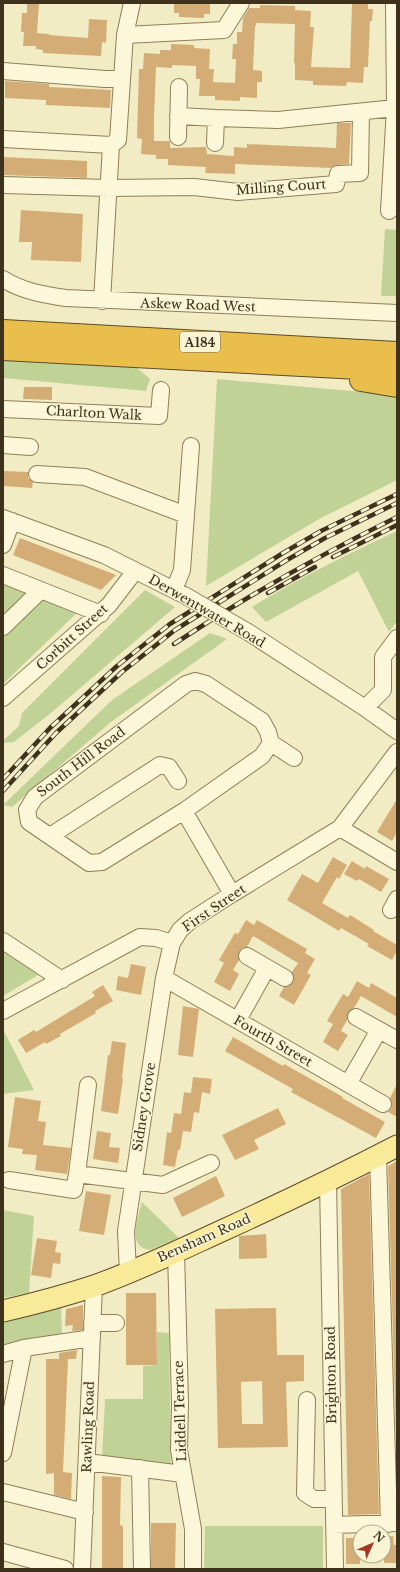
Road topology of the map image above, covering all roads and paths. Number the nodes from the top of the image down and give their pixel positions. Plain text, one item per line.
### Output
1 (132, 3) edge
2 (241, 3) edge
3 (394, 3) edge
4 (124, 35) junction
5 (3, 71) edge
6 (122, 79) junction
7 (179, 88) dead end
8 (395, 108) junction
9 (361, 112) junction
10 (178, 116) junction
11 (216, 118) junction
12 (178, 137) dead end
13 (3, 139) edge
14 (214, 143) dead end
15 (111, 145) junction
16 (3, 185) edge
17 (108, 188) junction
18 (389, 211) dead end
19 (4, 281) edge
20 (102, 301) junction
21 (397, 313) edge
22 (3, 331) edge
23 (3, 349) edge
24 (397, 353) edge
25 (246, 362) junction
26 (397, 370) edge
27 (397, 386) edge
28 (161, 390) dead end
29 (3, 409) edge
30 (3, 445) edge
31 (191, 446) dead end
32 (30, 447) dead end
33 (37, 474) dead end
34 (186, 515) junction
35 (7, 520) edge
36 (3, 545) edge
37 (135, 570) junction
38 (3, 575) edge
39 (41, 590) junction
40 (180, 593) junction
41 (100, 614) junction
42 (3, 628) edge
43 (397, 638) edge
44 (3, 698) edge
45 (365, 708) junction
46 (397, 731) edge
47 (271, 743) junction
48 (397, 752) edge
49 (294, 758) dead end
50 (178, 781) dead end
51 (184, 811) junction
52 (340, 828) junction
53 (50, 836) junction
54 (397, 862) edge
55 (232, 894) junction
56 (3, 941) edge
57 (172, 943) junction
58 (247, 956) dead end
59 (267, 968) junction
60 (164, 978) junction
61 (285, 978) dead end
62 (62, 980) junction
63 (3, 1011) edge
64 (356, 1017) dead end
65 (238, 1020) junction
66 (379, 1030) junction
67 (397, 1040) edge
68 (348, 1084) junction
69 (88, 1085) dead end
70 (383, 1104) dead end
71 (397, 1146) edge
72 (378, 1156) junction
73 (211, 1163) dead end
74 (77, 1174) junction
75 (9, 1180) dead end
76 (133, 1182) junction
77 (328, 1182) junction
78 (176, 1252) junction
79 (128, 1272) junction
80 (94, 1286) junction
81 (3, 1311) edge
82 (116, 1323) dead end
83 (92, 1330) junction
84 (24, 1348) junction
85 (3, 1354) edge
86 (306, 1400) dead end
87 (3, 1453) edge
88 (87, 1462) junction
89 (140, 1468) junction
90 (183, 1474) junction
91 (3, 1492) edge
92 (334, 1499) junction
93 (85, 1512) junction
94 (393, 1524) edge
95 (334, 1525) junction
96 (3, 1552) edge
97 (65, 1569) edge
98 (82, 1569) edge
99 (142, 1569) edge
100 (193, 1569) edge
101 (335, 1569) edge

1 - 4 street
2 - 4 street
3 - 8 street
4 - 6 street
5 - 6 street
6 - 15 street
7 - 10 street
8 - 9 street
8 - 18 street
9 - 11 street
9 - 17 street, Milling Court
10 - 11 street
10 - 12 street
11 - 14 street
13 - 15 street
15 - 17 street
16 - 17 street
17 - 20 street
19 - 20 street, Askew Road West
20 - 21 street, Askew Road West
22 - 24 highway, A184
23 - 25 highway, A184
25 - 26 highway, A184
25 - 27 highway
28 - 29 street, Charlton Walk
30 - 32 street
31 - 34 street
33 - 34 street
34 - 40 street
35 - 36 street
35 - 37 street, Derwentwater Road
37 - 40 street, Derwentwater Road
37 - 41 street, Corbitt Street
38 - 39 street
39 - 41 street
39 - 42 street
40 - 45 street, Derwentwater Road, bridge
41 - 44 street, Corbitt Street
43 - 45 street
45 - 46 street, Derwentwater Road
47 - 49 street
47 - 51 street, South Hill Road
47 - 53 street, South Hill Road
48 - 52 street, First Street
50 - 53 street
51 - 53 street, South Hill Road
51 - 55 street
52 - 54 street
52 - 55 street, First Street
55 - 57 street, First Street
56 - 62 street
57 - 60 street, Sidney Grove
57 - 62 street, First Street
58 - 59 street
59 - 61 street
59 - 65 street
60 - 65 street, Fourth Street
60 - 76 street, Sidney Grove
62 - 63 street, First Street
64 - 66 street
65 - 68 street, Fourth Street
66 - 67 street
66 - 68 street
68 - 70 street, Fourth Street
69 - 74 street
71 - 72 main road, Bensham Road
72 - 77 main road, Bensham Road
72 - 94 street
73 - 76 street
74 - 75 street
74 - 76 street
76 - 79 street, Sidney Grove
77 - 78 main road, Bensham Road
77 - 92 street, Brighton Road
78 - 79 main road, Bensham Road
78 - 90 street, Liddell Terrace
79 - 80 main road, Bensham Road
80 - 81 main road, Bensham Road
80 - 83 street, Rawling Road
82 - 83 street
83 - 84 street
83 - 88 street, Rawling Road
84 - 85 street
84 - 87 street
86 - 92 street
88 - 89 street
88 - 93 street, Rawling Road
89 - 90 street
89 - 99 street
90 - 100 street, Liddell Terrace
91 - 93 street
92 - 95 street, Brighton Road
93 - 98 street, Rawling Road
94 - 95 street
95 - 101 street, Brighton Road
96 - 97 street

